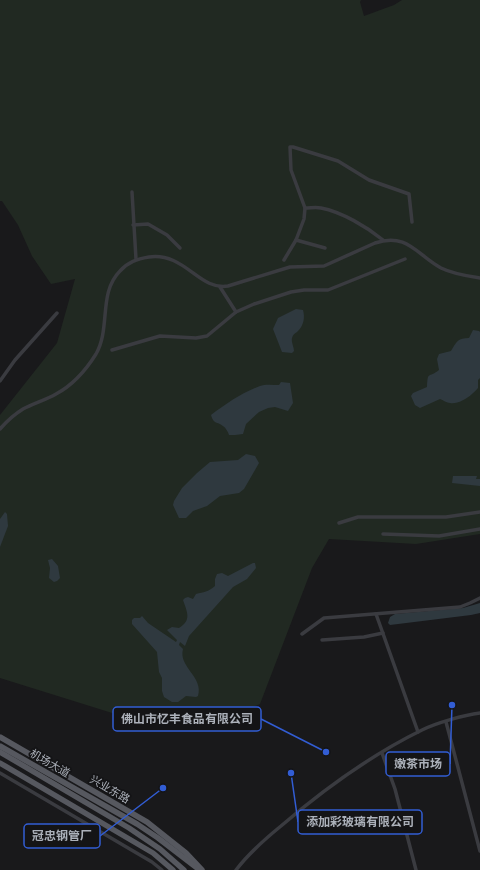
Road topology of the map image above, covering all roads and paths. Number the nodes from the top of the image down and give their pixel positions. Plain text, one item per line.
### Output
1 (132, 192) dead end
2 (306, 208) junction
3 (412, 222) dead end
4 (133, 225) junction
5 (296, 240) junction
6 (383, 240) junction
7 (180, 248) dead end
8 (325, 248) dead end
9 (136, 259) junction
10 (405, 259) dead end
11 (284, 260) dead end
12 (480, 278) edge
13 (220, 287) junction
14 (236, 312) junction
15 (57, 314) dead end
16 (112, 350) dead end
17 (0, 381) edge
18 (0, 429) edge
19 (480, 512) edge
20 (339, 523) dead end
21 (480, 529) edge
22 (383, 534) dead end
23 (480, 598) edge
24 (376, 614) junction
25 (383, 633) junction
26 (302, 634) dead end
27 (322, 640) dead end
28 (480, 713) edge
29 (446, 722) junction
30 (418, 732) junction
31 (0, 737) edge
32 (0, 746) edge
33 (0, 752) edge
34 (382, 753) junction
35 (0, 763) edge
36 (0, 773) edge
37 (480, 851) edge
38 (162, 870) edge
39 (173, 870) edge
40 (184, 870) edge
41 (201, 870) edge
42 (236, 870) edge
43 (416, 870) edge

1 - 4 street
2 - 3 street
2 - 5 street
2 - 6 street
4 - 7 street
4 - 9 street
5 - 8 street
5 - 11 street
6 - 12 street
6 - 13 street
9 - 13 street
9 - 18 street
10 - 14 street
13 - 14 street
14 - 16 street
15 - 17 street
19 - 20 street
21 - 22 street
23 - 24 street
24 - 25 street
24 - 26 street
25 - 27 street
25 - 30 street
28 - 29 street
29 - 30 street
29 - 37 street
30 - 34 street
31 - 41 main road, 兴业东路
32 - 41 main road, 机场大道
33 - 40 main road
34 - 42 street
34 - 43 street
35 - 39 main road
36 - 38 street

